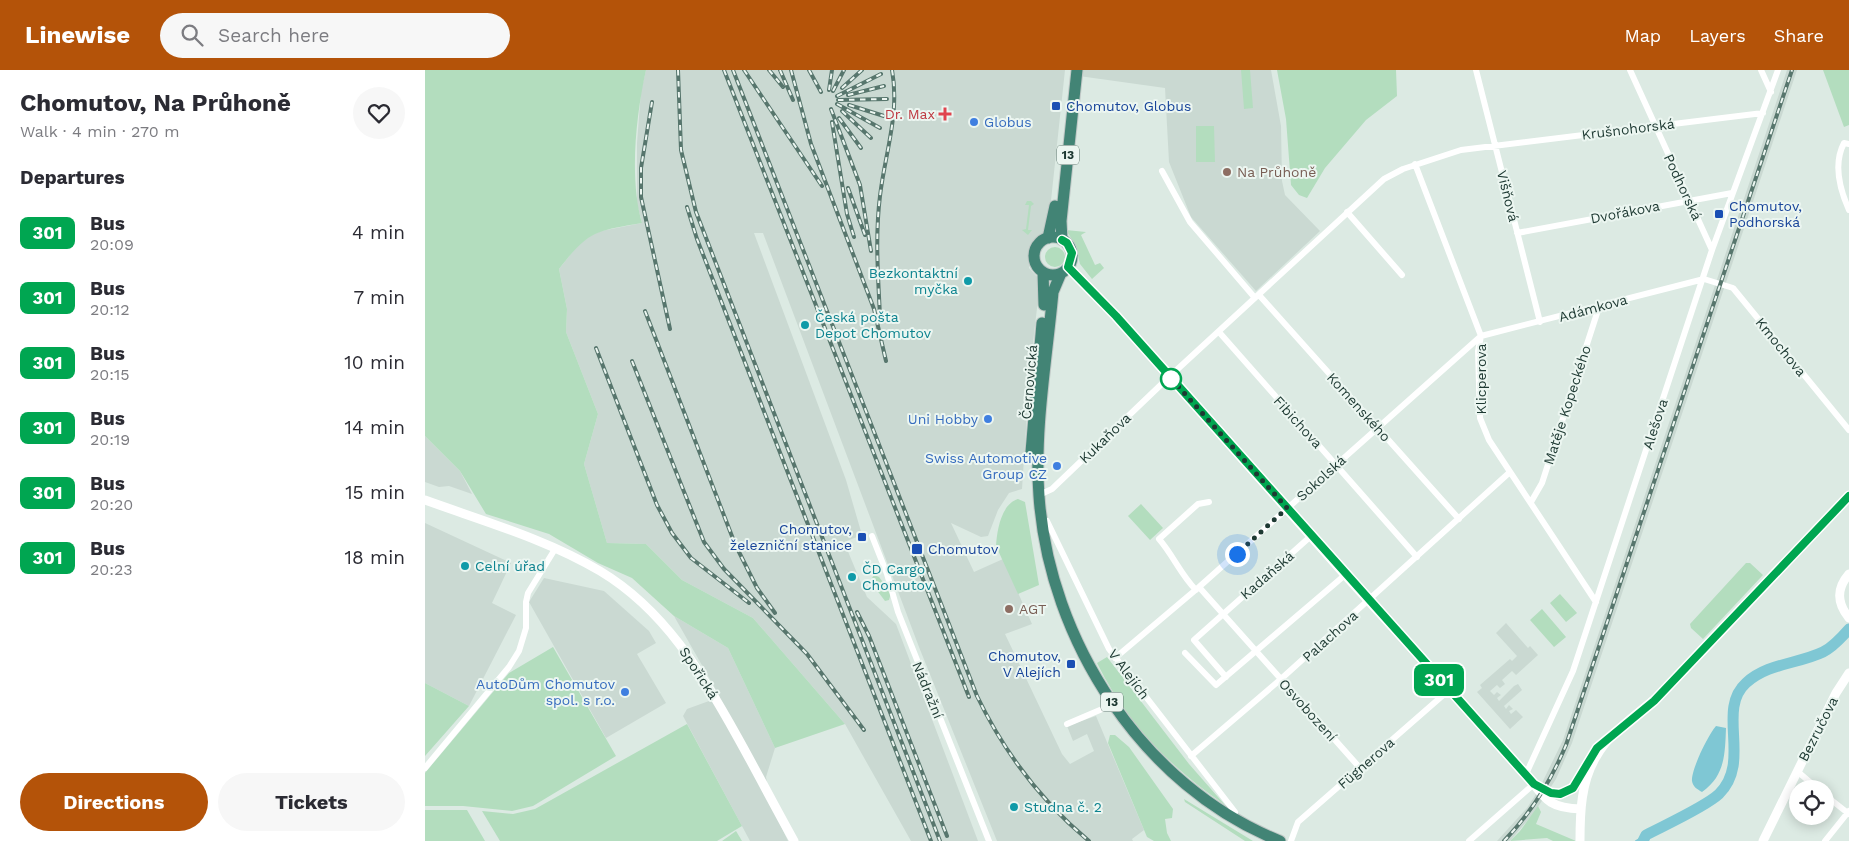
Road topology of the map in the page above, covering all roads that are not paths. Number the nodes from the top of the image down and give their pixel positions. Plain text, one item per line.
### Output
1 (1069, 70) edge
2 (1077, 70) edge
3 (1476, 70) edge
4 (1630, 70) edge
5 (1761, 70) edge
6 (1778, 70) edge
7 (1771, 92) junction
8 (1763, 113) junction
9 (1655, 126) junction
10 (1849, 144) edge
11 (1494, 145) junction
12 (1415, 164) junction
13 (1162, 171) dead end
14 (1732, 193) junction
15 (1690, 200) junction
16 (1849, 210) edge
17 (1347, 212) junction
18 (1517, 233) junction
19 (1048, 238) junction
20 (1062, 240) junction
21 (1712, 250) junction
22 (1065, 270) junction
23 (1043, 272) junction
24 (1402, 275) dead end
25 (1704, 279) junction
26 (1257, 296) junction
27 (1599, 307) junction
28 (1540, 322) junction
29 (1219, 332) junction
30 (1481, 336) junction
31 (1169, 376) junction
32 (1378, 428) junction
33 (1849, 430) edge
34 (1336, 464) junction
35 (1510, 472) junction
36 (1035, 495) junction
37 (1849, 496) edge
38 (425, 500) edge
39 (1209, 502) dead end
40 (1531, 502) junction
41 (1287, 508) junction
42 (1459, 518) junction
43 (1047, 522) dead end
44 (872, 536) dead end
45 (1311, 536) junction
46 (555, 549) junction
47 (1417, 557) junction
48 (1849, 574) edge
49 (1345, 575) junction
50 (1197, 589) junction
51 (1369, 600) junction
52 (1596, 602) junction
53 (1223, 613) junction
54 (1849, 618) edge
55 (1256, 651) junction
56 (1185, 653) dead end
57 (1115, 658) junction
58 (1849, 673) edge
59 (1226, 677) junction
60 (1281, 679) junction
61 (1449, 690) junction
62 (1111, 706) junction
63 (1067, 724) dead end
64 (1615, 733) junction
65 (1191, 756) junction
66 (425, 768) edge
67 (1360, 768) junction
68 (1797, 771) junction
69 (1525, 774) junction
70 (1808, 780) edge
71 (1534, 784) junction
72 (1834, 802) edge
73 (1581, 809) junction
74 (1235, 812) dead end
75 (1848, 813) edge
76 (794, 841) edge
77 (989, 841) edge
78 (1263, 841) edge
79 (1280, 841) edge
80 (1291, 841) edge
81 (1469, 841) edge
82 (1580, 841) edge
83 (1584, 841) edge
84 (1763, 841) edge
85 (1825, 841) edge

1 - 19 highway, Černovická / 13
2 - 20 highway, Černovická / 13
3 - 11 street, Višňová
4 - 9 street, Podhorská
5 - 7 street
6 - 7 street, Alešova
7 - 8 street, Alešova
8 - 9 street, Krušnohorská
8 - 14 street, Alešova
9 - 11 street, Krušnohorská
9 - 15 street, Podhorská
10 - 16 street
11 - 12 street
11 - 18 street, Višňová
12 - 17 street
12 - 30 street, Klicperova
13 - 26 street
14 - 15 street, Dvořákova
14 - 21 street, Alešova
15 - 18 street, Dvořákova
15 - 21 street, Podhorská
17 - 24 street
17 - 26 street
18 - 28 street, Višňová
19 - 20 highway
19 - 23 highway, Černovická / 13
20 - 22 highway, Černovická / 13
21 - 25 street, Alešova
22 - 23 highway
22 - 31 street
22 - 36 highway, Černovická / 13
23 - 36 highway, Černovická / 13
25 - 27 street, Adámkova
25 - 33 street, Kmochova
25 - 52 street, Alešova
26 - 29 street
26 - 32 street, Komenského
27 - 28 street, Adámkova
27 - 40 street, Matěje Kopeckého
28 - 30 street, Adámkova
29 - 31 street
29 - 34 street, Fibichova
30 - 32 street, Sokolská
30 - 35 street, Klicperova
31 - 36 street, Kukaňova
31 - 41 street
32 - 34 street, Sokolská
32 - 42 street, Komenského
34 - 41 street, Sokolská
34 - 47 street, Fibichova
35 - 40 street, Klicperova
35 - 42 street, Palachova
36 - 62 highway, 13
37 - 64 street
38 - 46 street, Spořická
39 - 50 street, Osvobození
40 - 52 street, Klicperova
41 - 45 street
41 - 50 street, Sokolská
42 - 47 street, Palachova
43 - 57 street, V Alejích
44 - 77 street, Nádražní
45 - 49 street
45 - 53 street, Kadaňská
46 - 66 street
46 - 76 street, Spořická
47 - 51 street, Palachova
48 - 54 street
49 - 51 street
49 - 55 street
50 - 53 street, Osvobození
50 - 57 street, Sokolská
51 - 60 street, Palachova
51 - 61 street
52 - 69 street, Alešova
53 - 55 street, Osvobození
53 - 59 street
55 - 59 street
55 - 60 street, Osvobození
56 - 59 street
57 - 65 street, V Alejích
58 - 68 street, Bezručova
60 - 65 street, Palachova
60 - 67 street, Osvobození
61 - 67 street, Fügnerova
61 - 69 street
62 - 63 street
62 - 78 highway, 13
62 - 79 highway, 13
64 - 71 street
64 - 73 street
65 - 74 street, V Alejích
67 - 80 street, Fügnerova
68 - 70 street
68 - 84 street, Bezručova
69 - 71 street
71 - 73 street
71 - 81 street
72 - 75 street
73 - 82 street
73 - 83 street
75 - 85 street

